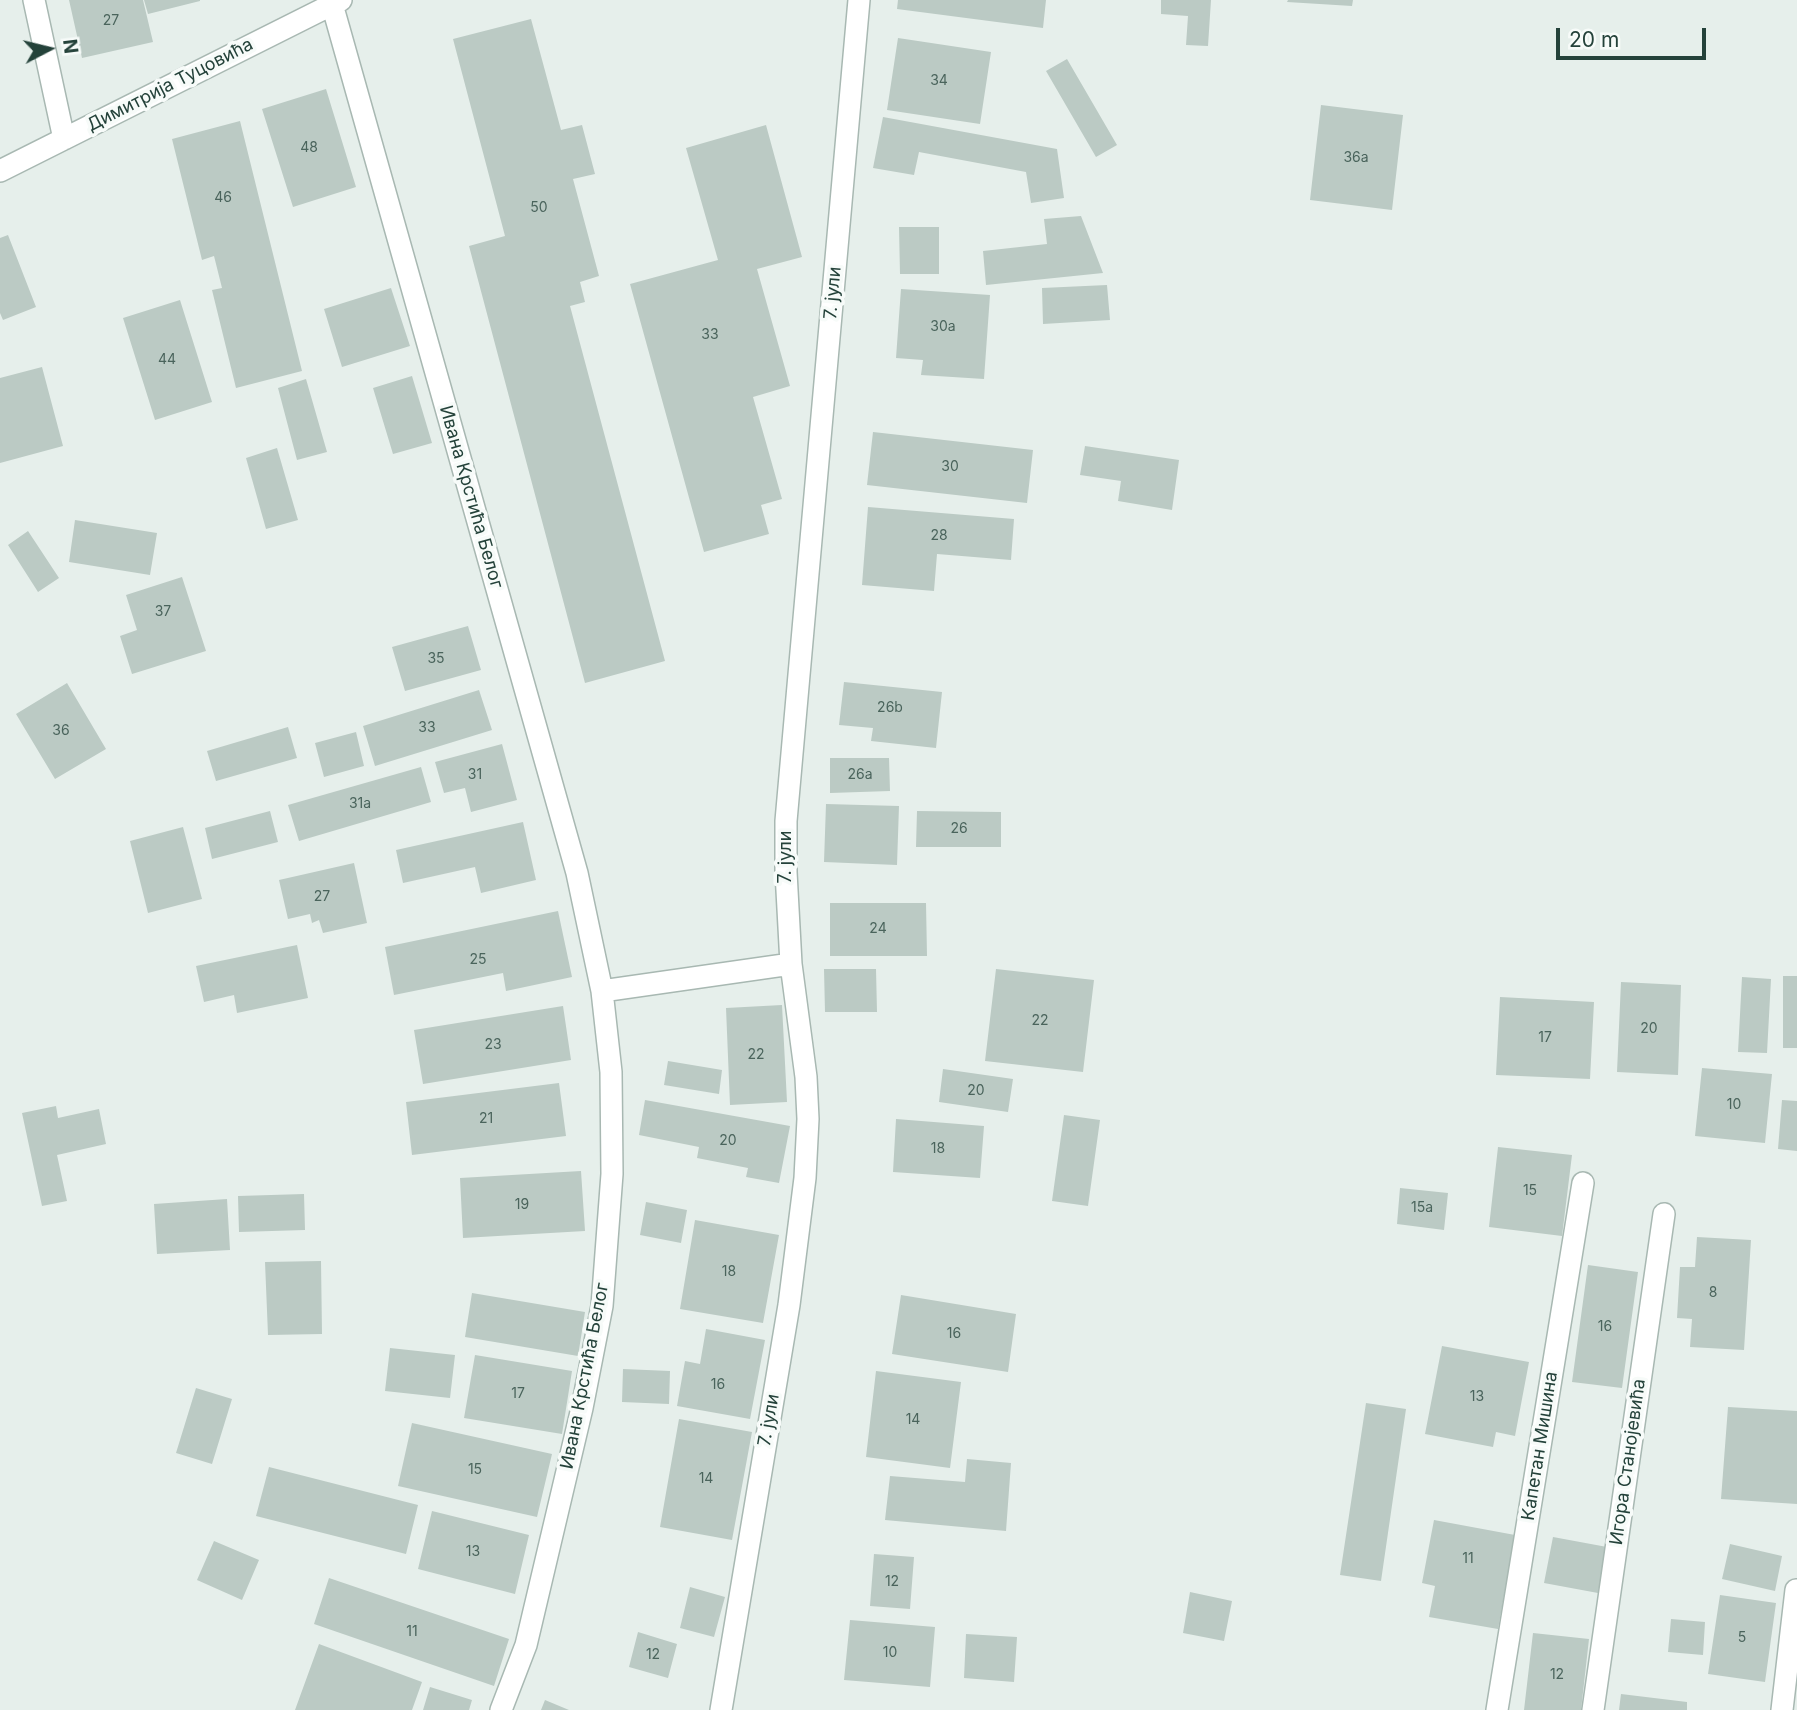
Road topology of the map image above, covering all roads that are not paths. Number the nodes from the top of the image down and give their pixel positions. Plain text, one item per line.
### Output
1 (34, 0) edge
2 (859, 0) edge
3 (337, 2) edge
4 (64, 139) junction
5 (0, 172) edge
6 (791, 964) junction
7 (602, 991) junction
8 (1583, 1183) dead end
9 (1664, 1214) dead end
10 (1796, 1590) edge
11 (501, 1710) edge
12 (721, 1710) edge
13 (1497, 1710) edge
14 (1592, 1710) edge
15 (1782, 1710) edge

1 - 4 street
2 - 6 street, 7. јули
3 - 4 street, Димитрија Туцовића
3 - 7 street, Ивана Крстића Белог
4 - 5 street, Димитрија Туцовића
6 - 7 street
6 - 12 street, 7. јули
7 - 11 street, Ивана Крстића Белог
8 - 13 street, Капетан Мишина
9 - 14 street, Игора Станојевића
10 - 15 street

